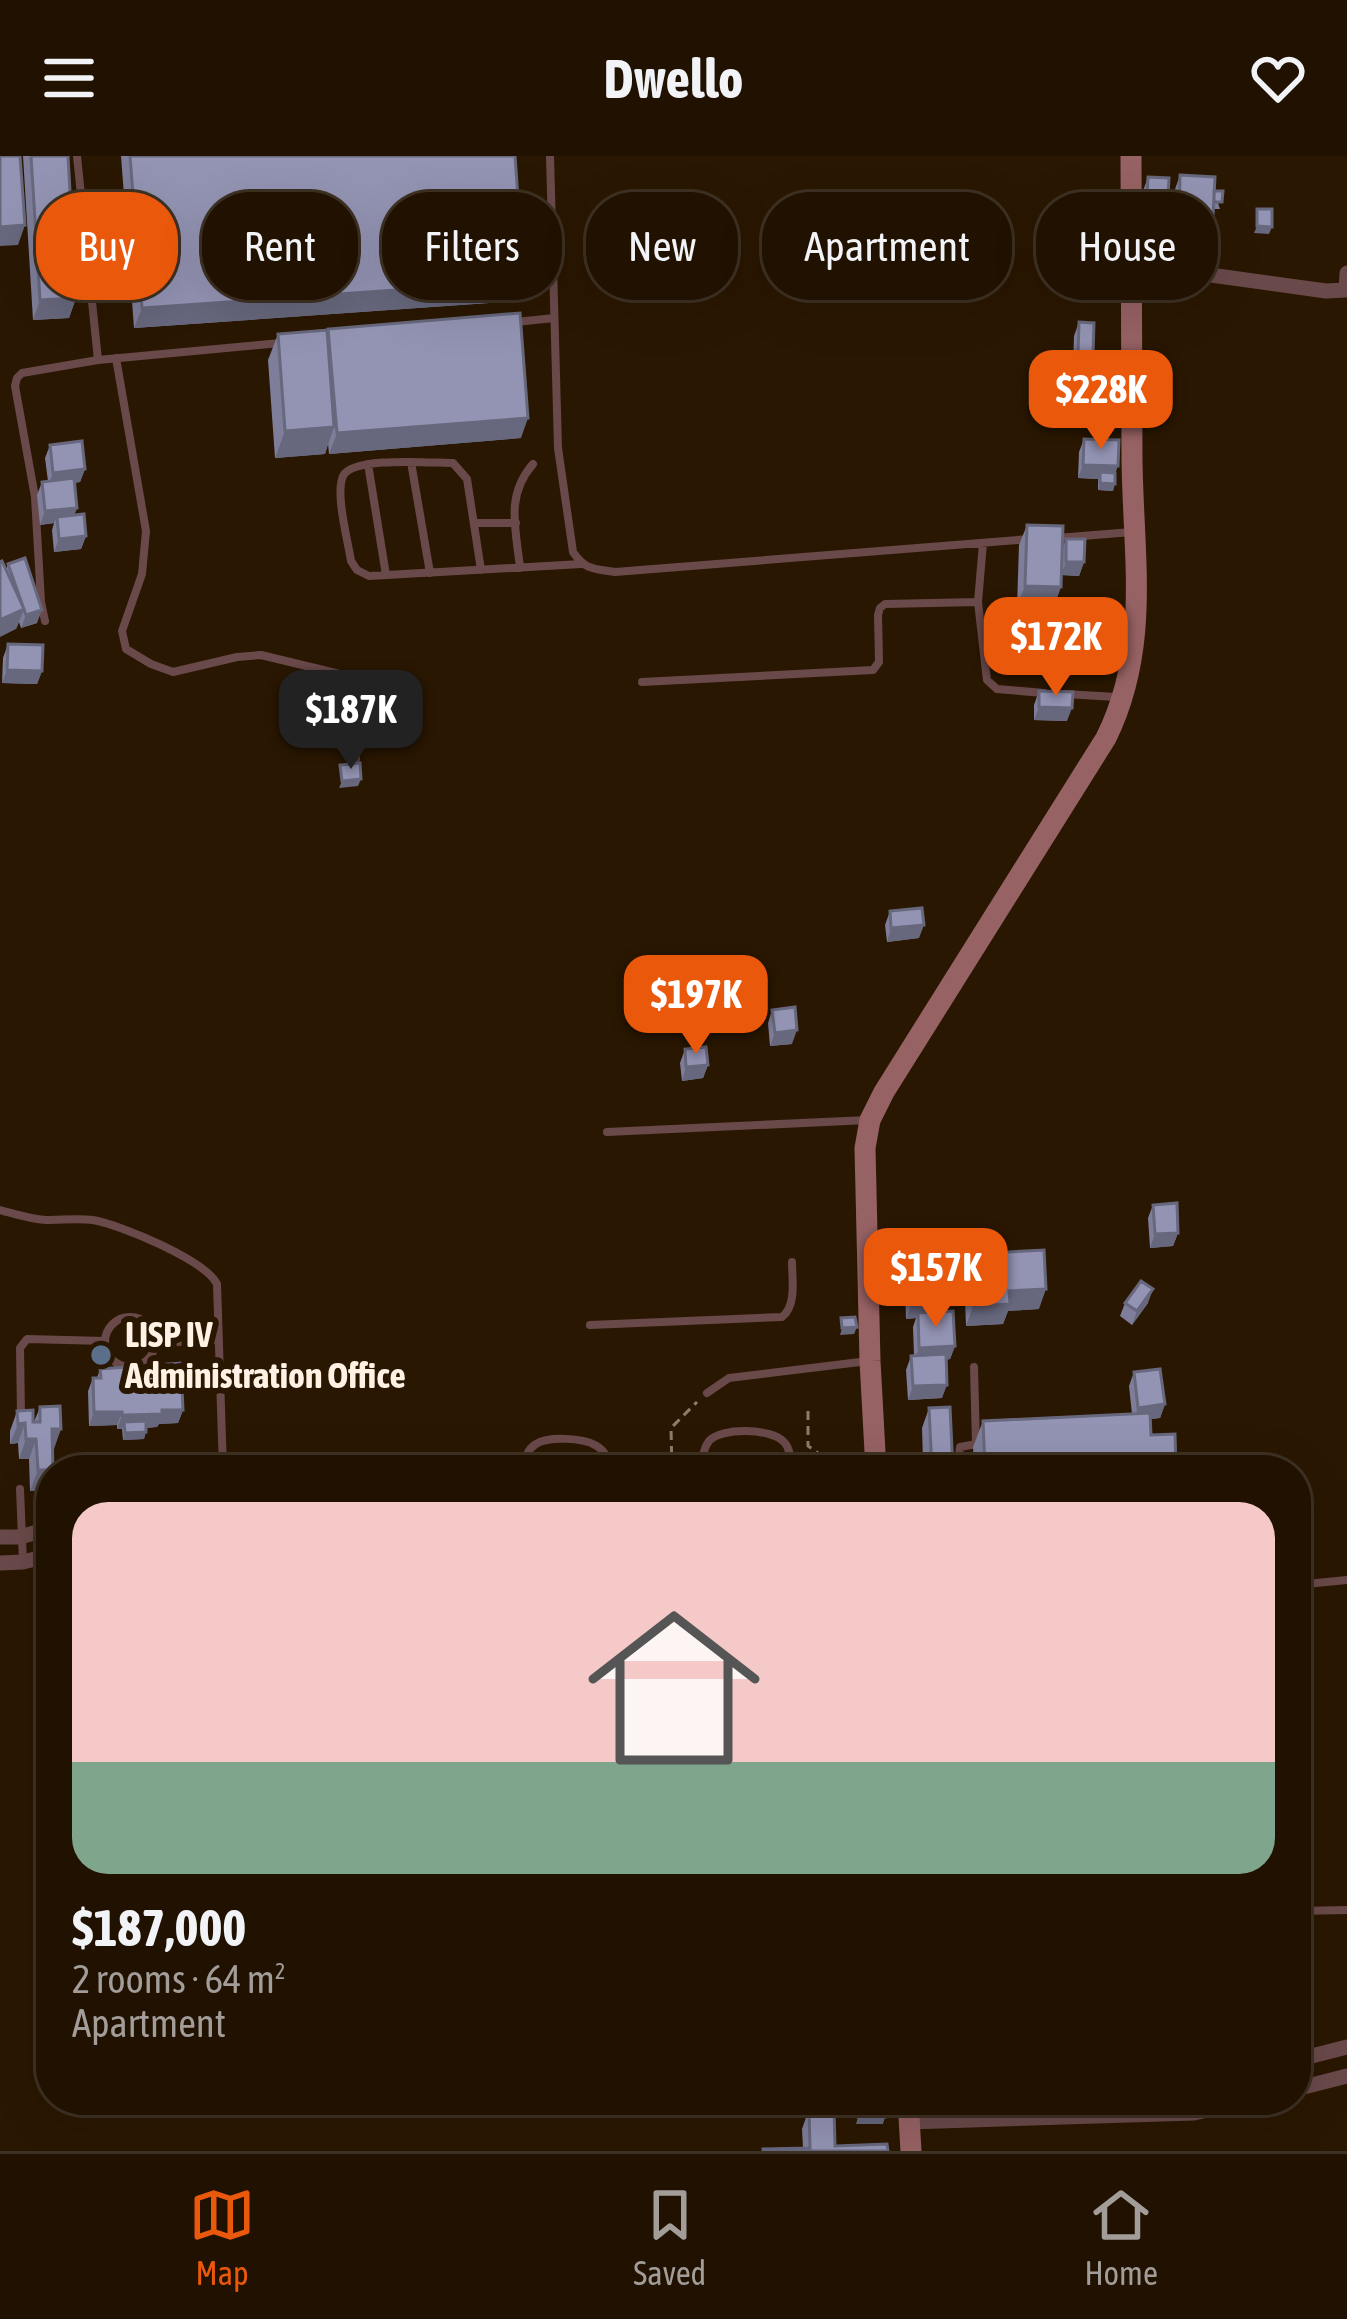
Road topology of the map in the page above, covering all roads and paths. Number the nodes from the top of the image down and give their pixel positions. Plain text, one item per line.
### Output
1 (77, 156) edge
2 (550, 156) edge
3 (1131, 156) edge
4 (1131, 192) edge
5 (1347, 273) edge
6 (1218, 276) edge
7 (1346, 290) edge
8 (1131, 300) edge
9 (555, 318) junction
10 (508, 322) edge
11 (298, 342) edge
12 (116, 358) junction
13 (98, 360) junction
14 (411, 462) junction
15 (368, 464) junction
16 (533, 464) dead end
17 (475, 523) junction
18 (515, 524) junction
19 (1133, 532) junction
20 (983, 543) junction
21 (581, 564) junction
22 (520, 568) junction
23 (481, 570) junction
24 (430, 573) junction
25 (386, 576) junction
26 (978, 602) junction
27 (45, 621) edge
28 (641, 682) dead end
29 (1123, 698) junction
30 (356, 759) edge
31 (870, 1120) junction
32 (607, 1132) dead end
33 (0, 1210) edge
34 (792, 1262) dead end
35 (590, 1325) dead end
36 (219, 1340) junction
37 (105, 1341) junction
38 (156, 1343) junction
39 (870, 1360) junction
40 (974, 1367) dead end
41 (707, 1393) joint
42 (808, 1411) dead end
43 (21, 1414) edge
44 (998, 1442) edge
45 (976, 1444) junction
46 (223, 1455) edge
47 (526, 1455) edge
48 (605, 1455) edge
49 (672, 1455) edge
50 (703, 1455) edge
51 (789, 1455) edge
52 (817, 1455) edge
53 (876, 1455) edge
54 (959, 1455) edge
55 (20, 1489) dead end
56 (36, 1532) edge
57 (20, 1537) junction
58 (0, 1538) edge
59 (36, 1559) edge
60 (23, 1562) junction
61 (0, 1563) edge
62 (1347, 1580) edge
63 (1311, 1584) edge
64 (1347, 1910) edge
65 (1311, 1911) edge
66 (1347, 2048) edge
67 (1311, 2056) edge
68 (1347, 2076) edge
69 (1311, 2085) edge
70 (909, 2115) edge
71 (911, 2151) edge

1 - 13 lane
2 - 9 lane
3 - 4 main road
5 - 7 street
6 - 7 street
8 - 19 main road
9 - 10 lane
9 - 21 lane
11 - 12 lane
12 - 13 lane
12 - 30 lane
13 - 27 lane
14 - 15 lane
14 - 17 lane
14 - 24 lane
15 - 25 lane
15 - 25 lane
16 - 18 lane
17 - 18 lane
17 - 23 lane
18 - 22 lane
19 - 20 lane
19 - 29 main road
20 - 21 lane
20 - 26 lane
21 - 22 lane
22 - 23 lane
23 - 24 lane
24 - 25 lane
26 - 28 lane
26 - 29 lane
29 - 31 main road
31 - 32 lane
31 - 39 main road
33 - 36 lane
34 - 35 lane
36 - 38 lane
36 - 46 lane
37 - 38 lane
37 - 38 lane
37 - 43 lane
39 - 41 lane
39 - 53 main road
40 - 45 lane
41 - 49 path
42 - 52 path
44 - 45 lane
45 - 54 lane
47 - 48 lane
50 - 51 lane
55 - 57 lane
56 - 57 street
57 - 58 street
57 - 60 lane
59 - 60 street
60 - 61 street
62 - 63 lane
64 - 65 lane
66 - 67 street
68 - 69 street
70 - 71 main road

